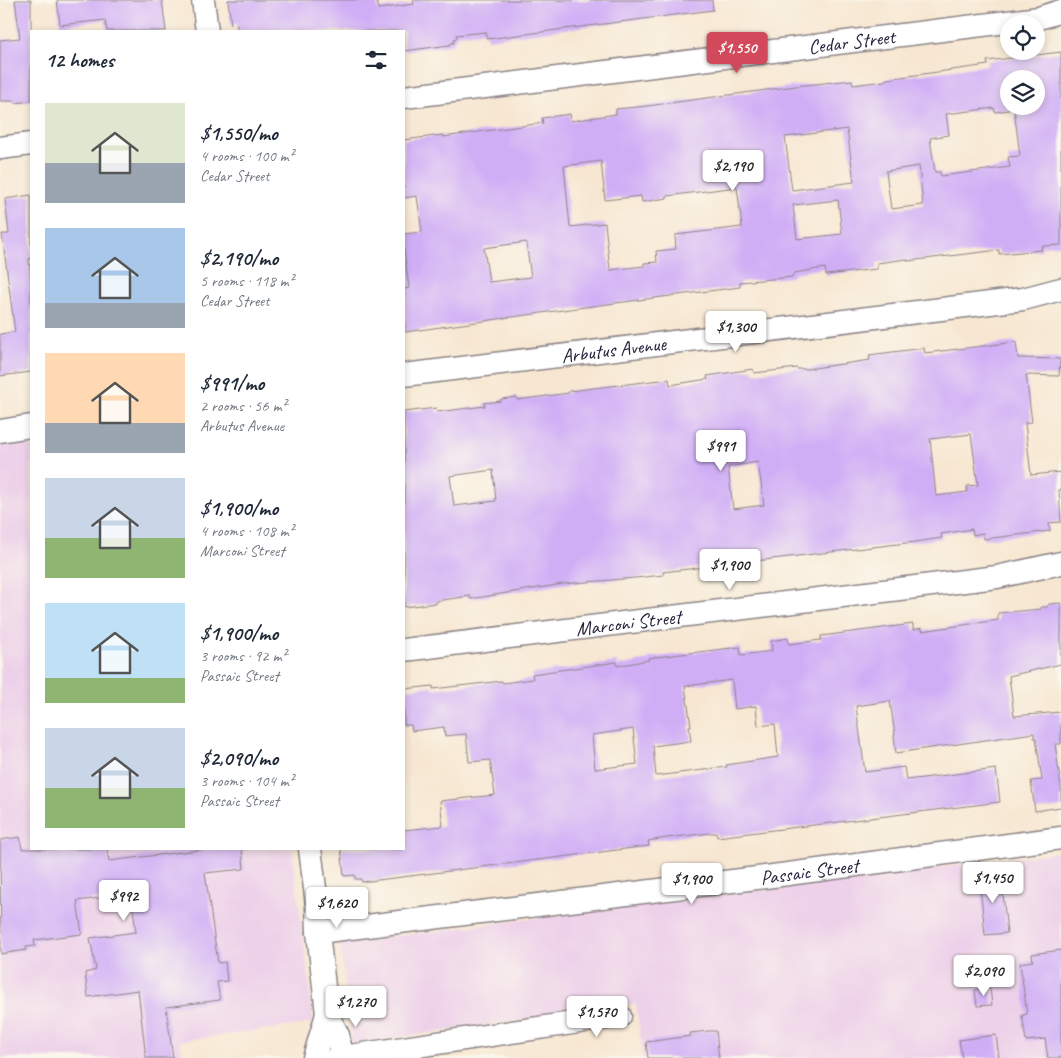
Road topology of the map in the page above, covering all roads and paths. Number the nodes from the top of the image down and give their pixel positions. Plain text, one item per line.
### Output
1 (203, 0) edge
2 (1061, 11) edge
3 (207, 30) edge
4 (405, 97) edge
5 (30, 144) edge
6 (0, 148) edge
7 (1061, 289) edge
8 (405, 375) edge
9 (30, 426) edge
10 (0, 431) edge
11 (1061, 563) edge
12 (405, 650) edge
13 (1061, 838) edge
14 (310, 850) edge
15 (318, 932) junction
16 (327, 1014) junction
17 (620, 1016) dead end
18 (314, 1058) edge
19 (339, 1058) edge

1 - 3 street
2 - 4 street, Cedar Street
5 - 6 street
7 - 8 street, Arbutus Avenue
9 - 10 street
11 - 12 street, Marconi Street
13 - 15 street, Passaic Street
14 - 15 street
15 - 16 street
16 - 18 street
16 - 19 street
17 - 19 street

